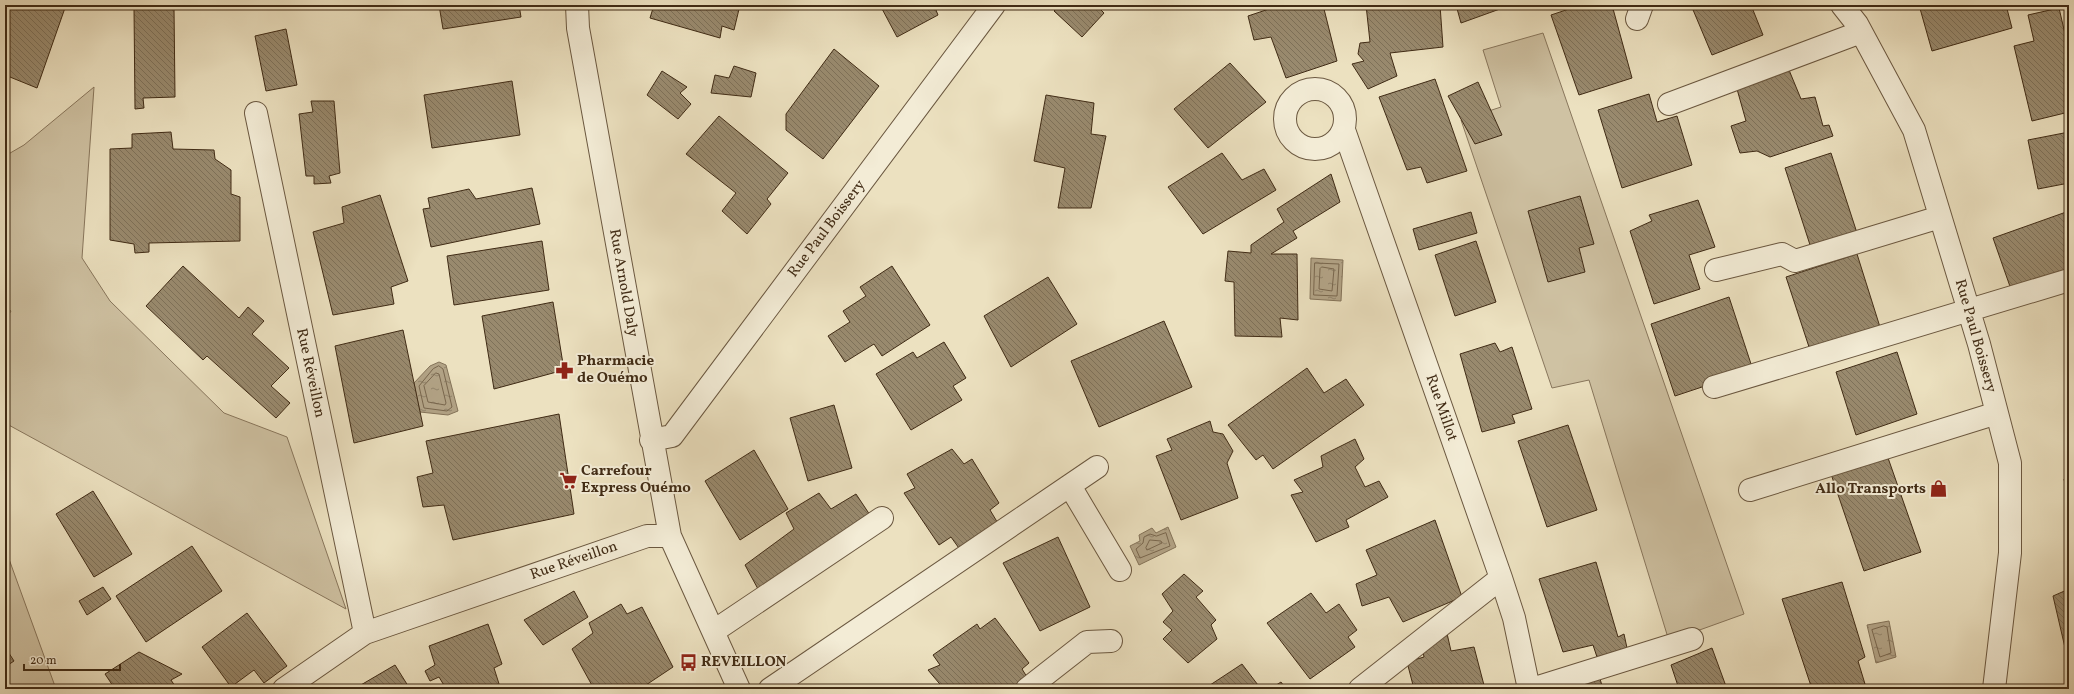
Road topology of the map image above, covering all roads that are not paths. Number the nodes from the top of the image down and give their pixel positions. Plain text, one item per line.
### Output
1 (577, 5) edge
2 (994, 5) edge
3 (1842, 5) edge
4 (1861, 32) junction
5 (1669, 104) dead end
6 (256, 113) dead end
7 (1344, 130) dead end
8 (1940, 218) junction
9 (1716, 270) dead end
10 (2069, 280) edge
11 (1969, 310) junction
12 (1714, 387) dead end
13 (1997, 413) junction
14 (652, 440) junction
15 (1098, 467) dead end
16 (1070, 486) junction
17 (1750, 490) dead end
18 (882, 518) dead end
19 (670, 536) junction
20 (1120, 570) dead end
21 (1501, 578) junction
22 (714, 631) junction
23 (365, 633) junction
24 (1692, 639) dead end
25 (1111, 641) dead end
26 (284, 689) edge
27 (739, 689) edge
28 (770, 689) edge
29 (1027, 689) edge
30 (1360, 689) edge
31 (1530, 689) edge
32 (1994, 689) edge

1 - 14 street, Rue Arnold Daly
2 - 14 street, Rue Paul Boissery
3 - 4 street, Rue Paul Boissery
4 - 5 street
4 - 8 street, Rue Paul Boissery
6 - 23 street, Rue Réveillon
7 - 21 street, Rue Millot
8 - 9 street
8 - 11 street, Rue Paul Boissery
10 - 11 street
11 - 12 street
11 - 13 street, Rue Paul Boissery
13 - 17 street
13 - 32 street, Rue Paul Boissery
14 - 19 street, Rue Arnold Daly
15 - 16 street
16 - 20 street
16 - 28 street
18 - 22 street
19 - 22 street, Rue Arnold Daly
19 - 23 street, Rue Réveillon
21 - 30 street
21 - 31 street, Rue Millot
22 - 27 street, Rue Arnold Daly
23 - 26 street, Rue Réveillon
24 - 31 street
25 - 29 street

